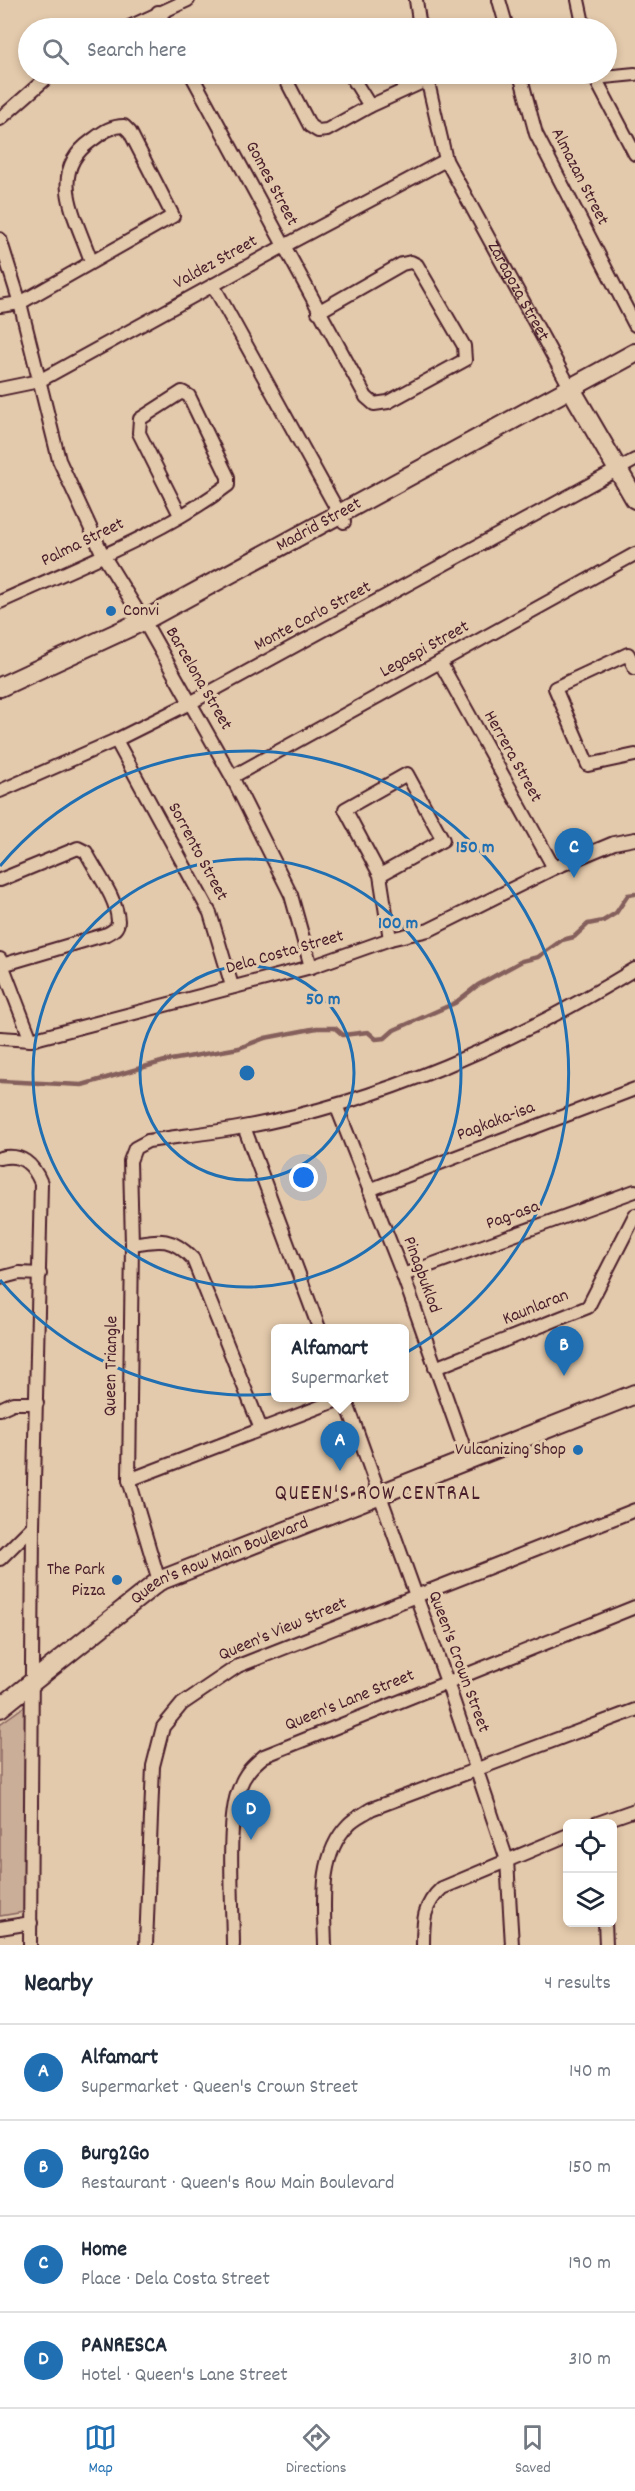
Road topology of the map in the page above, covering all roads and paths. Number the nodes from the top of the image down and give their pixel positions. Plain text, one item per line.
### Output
1 (188, 0) edge
2 (416, 0) edge
3 (499, 0) edge
4 (578, 0) edge
5 (158, 12) junction
6 (146, 18) edge
7 (161, 18) edge
8 (419, 18) edge
9 (504, 18) edge
10 (582, 18) edge
11 (635, 74) edge
12 (617, 75) edge
13 (39, 84) edge
14 (196, 84) edge
15 (288, 84) edge
16 (356, 84) edge
17 (412, 84) edge
18 (428, 84) edge
19 (523, 84) edge
20 (598, 84) edge
21 (370, 106) junction
22 (0, 118) edge
23 (635, 154) edge
24 (446, 160) junction
25 (0, 239) edge
26 (284, 246) junction
27 (91, 261) junction
28 (213, 285) junction
29 (20, 303) junction
30 (0, 306) edge
31 (318, 312) junction
32 (635, 325) edge
33 (635, 353) edge
34 (635, 362) edge
35 (39, 381) junction
36 (0, 389) edge
37 (573, 392) junction
38 (627, 465) edge
39 (635, 499) edge
40 (180, 515) junction
41 (341, 517) junction
42 (635, 554) edge
43 (103, 555) junction
44 (0, 602) edge
45 (145, 624) junction
46 (440, 662) junction
47 (635, 668) edge
48 (0, 687) edge
49 (0, 695) edge
50 (190, 703) junction
51 (116, 740) junction
52 (635, 754) edge
53 (232, 777) junction
54 (0, 791) edge
55 (635, 839) edge
56 (554, 868) junction
57 (380, 874) junction
58 (0, 880) edge
59 (390, 939) junction
60 (1, 962) edge
61 (311, 967) junction
62 (635, 969) edge
63 (232, 986) junction
64 (0, 1038) edge
65 (32, 1040) junction
66 (635, 1089) edge
67 (336, 1105) junction
68 (244, 1127) junction
69 (0, 1158) edge
70 (369, 1190) junction
71 (635, 1191) edge
72 (635, 1215) edge
73 (132, 1244) junction
74 (40, 1274) junction
75 (403, 1275) junction
76 (0, 1278) edge
77 (317, 1324) edge
78 (435, 1368) junction
79 (635, 1394) edge
80 (333, 1402) edge
81 (345, 1402) edge
82 (38, 1403) junction
83 (0, 1409) edge
84 (261, 1429) junction
85 (468, 1459) junction
86 (129, 1480) junction
87 (380, 1495) junction
88 (635, 1510) edge
89 (33, 1526) junction
90 (0, 1559) edge
91 (159, 1581) junction
92 (415, 1595) junction
93 (635, 1607) edge
94 (447, 1682) junction
95 (32, 1683) junction
96 (0, 1708) edge
97 (635, 1710) edge
98 (477, 1768) junction
99 (635, 1810) edge
100 (609, 1819) edge
101 (563, 1837) edge
102 (507, 1860) junction
103 (31, 1923) junction
104 (605, 1927) edge
105 (0, 1928) edge
106 (30, 1945) edge
107 (146, 1945) edge
108 (233, 1945) edge
109 (325, 1945) edge
110 (423, 1945) edge
111 (512, 1945) edge
112 (606, 1945) edge

1 - 5 street
2 - 8 street
3 - 9 street
4 - 10 street
5 - 6 street
5 - 7 street
11 - 12 street
13 - 22 street
14 - 26 street, Gomes Street
15 - 21 street
16 - 21 street
17 - 21 street
18 - 24 street, Zaragoza Street
19 - 32 street, Almazan Street
20 - 23 street
24 - 26 street, Valdez Street
24 - 37 street, Zaragoza Street
25 - 29 street, Barcelona Street
26 - 28 street, Valdez Street
26 - 31 street, Gomes Street
27 - 27 street
27 - 29 street
28 - 35 street, Valdez Street
28 - 41 street
29 - 30 street
29 - 35 street, Barcelona Street
31 - 31 street, Gomes Street
33 - 37 street, Madrid Street
34 - 37 street, Madrid Street
35 - 36 street, Valdez Street
35 - 43 street, Barcelona Street
37 - 38 street, Zaragoza Street
37 - 41 street, Madrid Street
38 - 39 street, Zaragoza Street
38 - 50 street, Monte Carlo Street
40 - 40 street, Palma Street
40 - 43 street, Palma Street
41 - 45 street, Madrid Street
42 - 46 street, Legaspi Street
43 - 44 street, Palma Street
43 - 45 street, Barcelona Street
45 - 48 street, Madrid Street
45 - 49 street, Madrid Street
45 - 50 street, Barcelona Street
46 - 53 street, Legaspi Street
46 - 56 street, Herrera Street
47 - 52 street
50 - 51 street, Monte Carlo Street
50 - 53 street, Barcelona Street
51 - 54 street, Monte Carlo Street
51 - 63 street, Sorrento Street
53 - 61 street, Barcelona Street
55 - 56 street, Dela Costa Street
56 - 59 street, Dela Costa Street
57 - 57 street
57 - 59 street
58 - 60 street
59 - 61 street, Dela Costa Street
60 - 65 street
61 - 63 street, Dela Costa Street
62 - 67 street
63 - 65 street, Dela Costa Street
64 - 65 street, Dela Costa Street
66 - 70 street, Pagkaka-isa
67 - 68 street
67 - 70 street, Pinagbuklod
68 - 73 street, Queen Triangle
68 - 77 street
69 - 74 street
70 - 75 street, Pinagbuklod
71 - 75 street, Pag-asa
72 - 78 street, Kaunlaran
73 - 84 street
73 - 86 street, Queen Triangle
74 - 76 street
74 - 82 street
75 - 78 street, Pinagbuklod
78 - 85 street, Pinagbuklod
79 - 85 street, Queen's Row Main Boulevard
80 - 84 street
81 - 87 street, Queen's Crown Street
82 - 83 street
82 - 89 street
84 - 86 street
85 - 87 street, Queen's Row Main Boulevard
86 - 91 street, Queen Triangle
87 - 91 street, Queen's Row Main Boulevard
87 - 92 street, Queen's Crown Street
88 - 92 street, Queen's View Street
89 - 90 street
89 - 95 street
91 - 95 street, Queen's Row Main Boulevard
92 - 94 street, Queen's Crown Street
92 - 107 street, Queen's View Street
93 - 94 street, Queen's Lane Street
94 - 98 street, Queen's Crown Street
94 - 108 street, Queen's Lane Street
95 - 96 street, Queen's Row Main Boulevard
95 - 103 street
97 - 98 street
98 - 102 street, Queen's Crown Street
98 - 109 street
99 - 100 street
101 - 102 street
102 - 110 street
102 - 111 street, Queen's Crown Street
103 - 105 street
103 - 106 street
104 - 112 street

